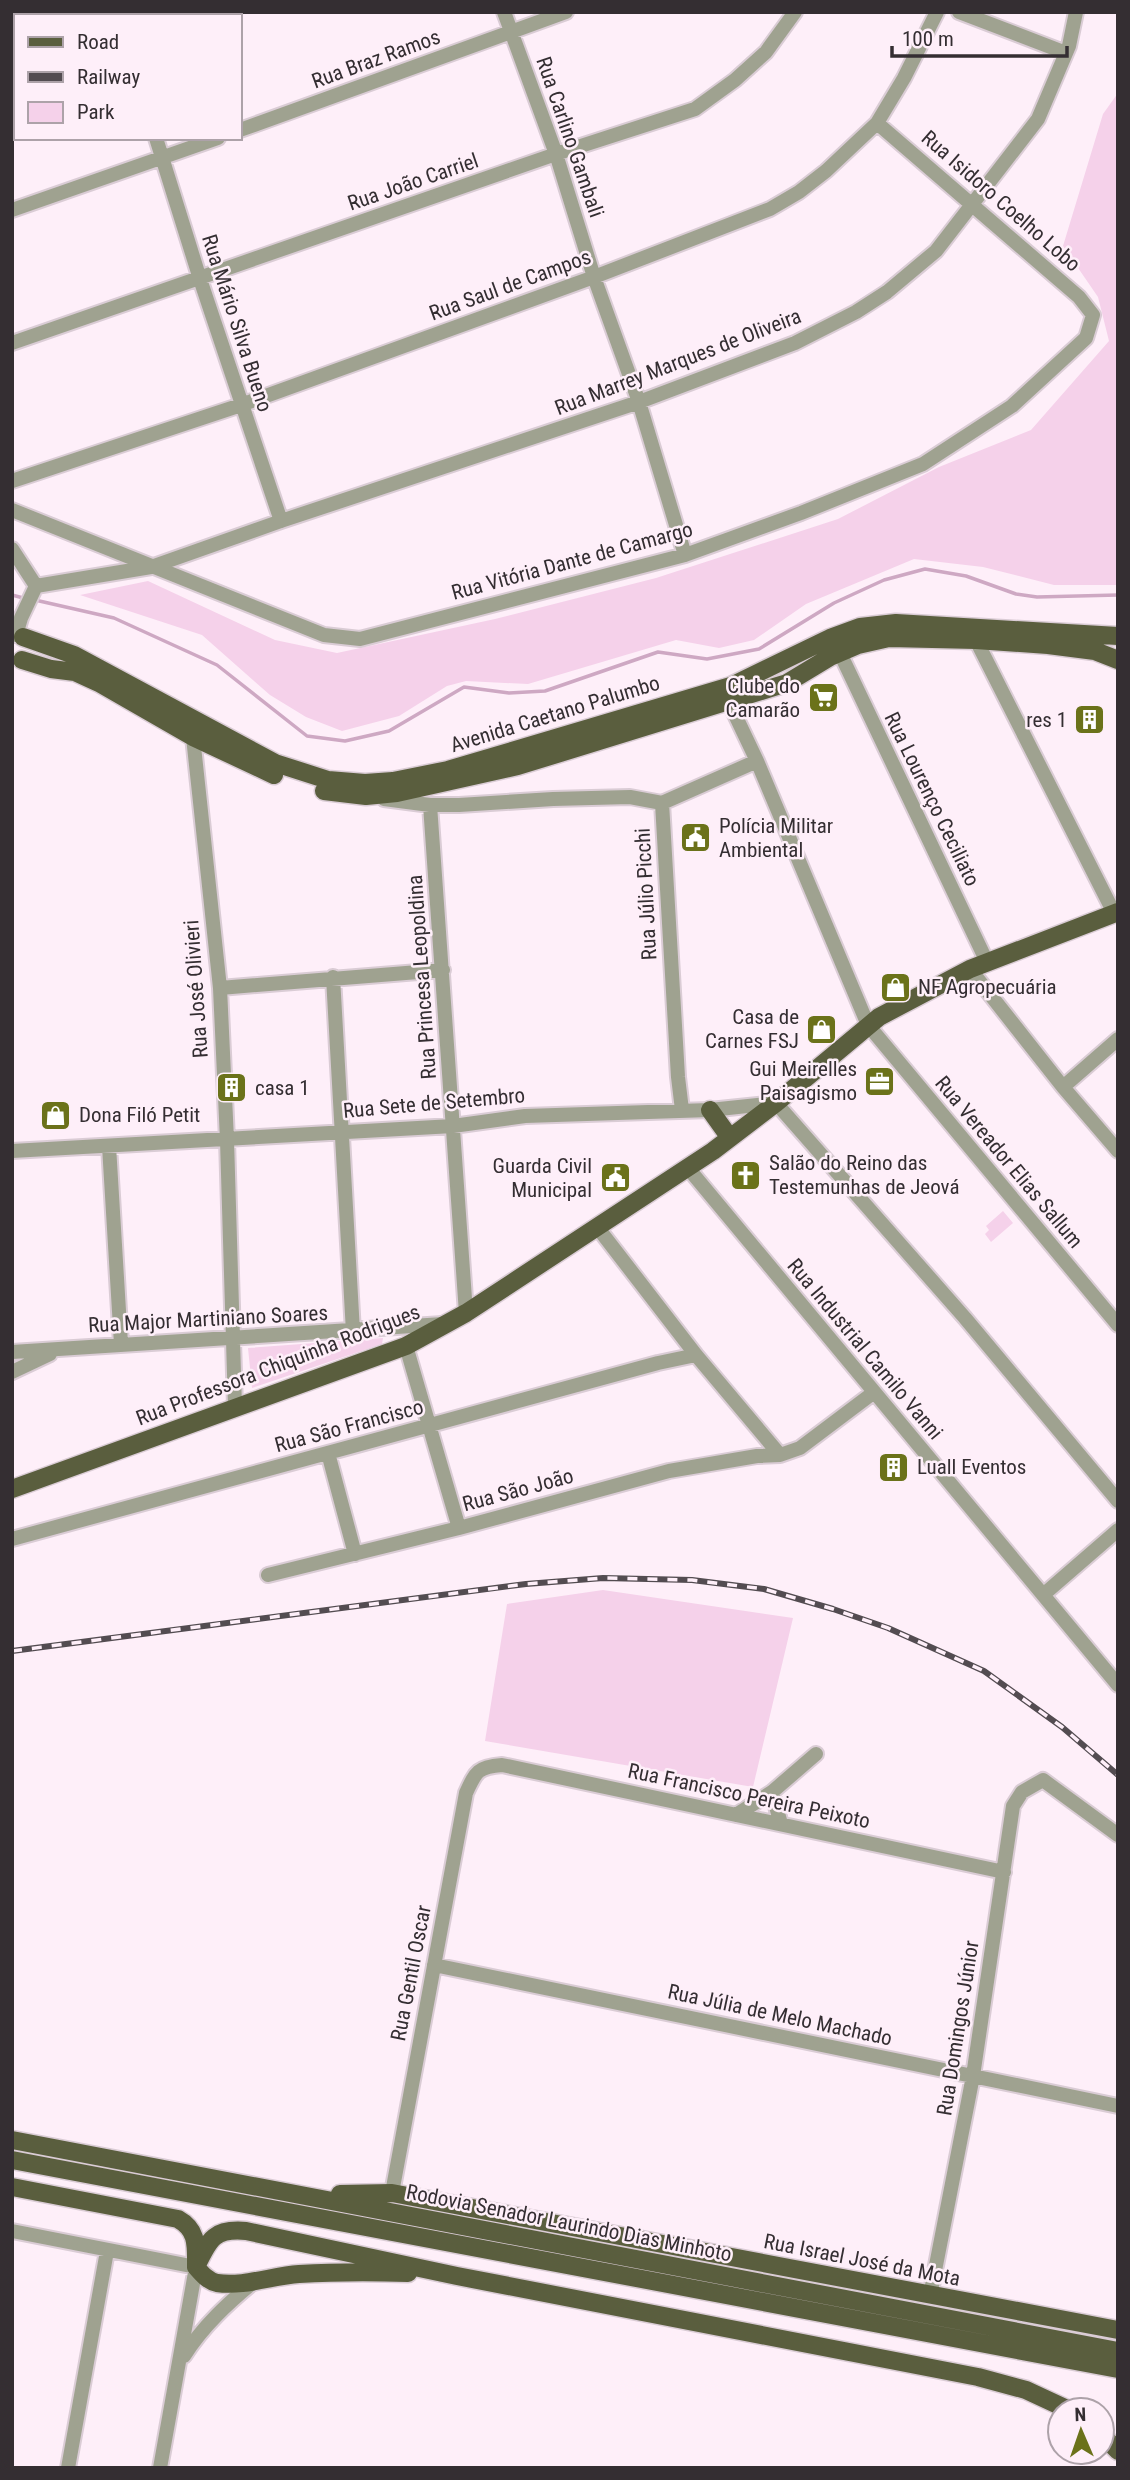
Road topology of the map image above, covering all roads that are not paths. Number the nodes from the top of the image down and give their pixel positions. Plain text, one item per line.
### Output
1 (504, 12) edge
2 (566, 12) edge
3 (795, 12) edge
4 (937, 12) edge
5 (959, 12) edge
6 (1076, 12) edge
7 (511, 33) junction
8 (1066, 53) junction
9 (877, 123) junction
10 (242, 130) edge
11 (157, 140) edge
12 (212, 140) edge
13 (556, 153) junction
14 (163, 158) junction
15 (972, 205) junction
16 (12, 210) edge
17 (594, 277) junction
18 (200, 279) junction
19 (1093, 315) joint
20 (12, 342) edge
21 (639, 402) junction
22 (242, 405) junction
23 (12, 481) edge
24 (12, 510) edge
25 (281, 521) junction
26 (12, 549) edge
27 (685, 555) junction
28 (151, 567) junction
29 (35, 590) junction
30 (18, 631) edge
31 (1118, 636) edge
32 (976, 640) junction
33 (839, 653) junction
34 (1118, 660) edge
35 (17, 661) edge
36 (729, 702) junction
37 (193, 737) junction
38 (757, 761) junction
39 (366, 796) junction
40 (662, 803) junction
41 (430, 805) junction
42 (1116, 912) edge
43 (979, 966) junction
44 (443, 970) junction
45 (333, 977) junction
46 (219, 988) junction
47 (869, 1025) junction
48 (1118, 1039) edge
49 (1063, 1087) junction
50 (776, 1103) junction
51 (682, 1110) junction
52 (710, 1110) junction
53 (453, 1126) junction
54 (342, 1133) junction
55 (730, 1138) junction
56 (227, 1140) junction
57 (109, 1146) junction
58 (12, 1151) edge
59 (1118, 1151) edge
60 (688, 1168) junction
61 (598, 1228) junction
62 (466, 1313) junction
63 (448, 1324) junction
64 (1118, 1325) edge
65 (353, 1332) junction
66 (232, 1338) junction
67 (121, 1344) junction
68 (406, 1346) junction
69 (58, 1350) junction
70 (12, 1352) edge
71 (696, 1355) junction
72 (12, 1372) edge
73 (873, 1393) junction
74 (235, 1407) junction
75 (429, 1426) junction
76 (328, 1453) junction
77 (780, 1455) junction
78 (12, 1489) edge
79 (1118, 1501) edge
80 (459, 1528) junction
81 (1118, 1530) edge
82 (12, 1539) edge
83 (355, 1554) junction
84 (268, 1575) dead end
85 (1043, 1595) junction
86 (1118, 1685) edge
87 (816, 1754) dead end
88 (485, 1767) joint
89 (772, 1792) junction
90 (736, 1815) junction
91 (781, 1824) junction
92 (1118, 1835) edge
93 (1004, 1872) junction
94 (434, 1965) junction
95 (973, 2076) junction
96 (1118, 2106) edge
97 (12, 2140) edge
98 (12, 2160) edge
99 (12, 2187) edge
100 (392, 2193) junction
101 (288, 2194) junction
102 (12, 2231) edge
103 (107, 2251) junction
104 (196, 2267) junction
105 (457, 2276) junction
106 (257, 2280) junction
107 (930, 2296) junction
108 (1118, 2330) edge
109 (1118, 2351) edge
110 (179, 2363) junction
111 (1118, 2369) edge
112 (1046, 2399) edge
113 (68, 2468) edge
114 (160, 2468) edge

1 - 7 street, Rua Carlino Gambali
2 - 7 street, Rua Braz Ramos
3 - 13 street, Rua João Carriel
4 - 9 street, Rua Saul de Campos
5 - 8 street
6 - 8 street, Rua Marrey Marques de Oliveira
7 - 10 street, Rua Braz Ramos
7 - 13 street, Rua Carlino Gambali
8 - 15 street, Rua Marrey Marques de Oliveira
9 - 15 street, Rua Isidoro Coelho Lobo
9 - 17 street, Rua Saul de Campos
11 - 14 street, Rua Mário Silva Bueno
12 - 14 street
13 - 17 street, Rua Carlino Gambali
13 - 18 street, Rua João Carriel
14 - 16 street
14 - 18 street, Rua Mário Silva Bueno
15 - 19 street, Rua Isidoro Coelho Lobo
15 - 21 street, Rua Marrey Marques de Oliveira
17 - 21 street, Rua Carlino Gambali
17 - 22 street, Rua Saul de Campos
18 - 20 street, Rua João Carriel
18 - 22 street, Rua Mário Silva Bueno
19 - 27 street, Rua Vitória Dante de Camargo
21 - 25 street, Rua Marrey Marques de Oliveira
21 - 27 street, Rua Carlino Gambali
22 - 23 street, Rua Saul de Campos
22 - 25 street, Rua Mário Silva Bueno
24 - 28 street, Rua Vitória Dante de Camargo
25 - 28 street, Rua Marrey Marques de Oliveira
26 - 29 street
27 - 28 street, Rua Vitória Dante de Camargo
28 - 29 street, Rua Marrey Marques de Oliveira
29 - 30 street
30 - 31 main road, Avenida Caetano Palumbo
30 - 35 main road
32 - 33 main road, Avenida Caetano Palumbo
32 - 34 main road, Avenida Caetano Palumbo
32 - 42 street
33 - 36 main road, Avenida Caetano Palumbo
33 - 43 street, Rua Lourenço Ceciliato
35 - 37 main road, Avenida Caetano Palumbo
36 - 38 street, Rua Vereador Elias Sallum
36 - 39 main road, Avenida Caetano Palumbo
37 - 39 main road, Avenida Caetano Palumbo
37 - 46 street, Rua José Olivieri
38 - 40 street
38 - 47 street, Rua Vereador Elias Sallum
39 - 41 street, Rua Júlio Picchi
40 - 41 street, Rua Júlio Picchi
40 - 51 street, Rua Júlio Picchi
41 - 44 street, Rua Princesa Leopoldina
42 - 43 main road, Rua Professora Chiquinha Rodrigues
43 - 47 main road, Rua Professora Chiquinha Rodrigues
43 - 49 street, Rua Lourenço Ceciliato
44 - 45 street
44 - 53 street, Rua Princesa Leopoldina
45 - 46 street
45 - 54 street
46 - 56 street, Rua José Olivieri
47 - 50 main road, Rua Professora Chiquinha Rodrigues
47 - 64 street, Rua Vereador Elias Sallum
48 - 49 street
49 - 59 street, Rua Lourenço Ceciliato
50 - 52 street, Rua Sete de Setembro
50 - 55 main road, Rua Professora Chiquinha Rodrigues
50 - 79 street
51 - 52 street, Rua Sete de Setembro
51 - 53 street, Rua Sete de Setembro
52 - 55 main road
53 - 54 street, Rua Sete de Setembro
53 - 62 street, Rua Princesa Leopoldina
54 - 56 street, Rua Sete de Setembro
54 - 65 street
55 - 60 main road, Rua Professora Chiquinha Rodrigues
56 - 57 street, Rua Sete de Setembro
56 - 66 street, Rua José Olivieri
57 - 58 street, Rua Sete de Setembro
57 - 67 street
60 - 61 main road, Rua Professora Chiquinha Rodrigues
60 - 73 street, Rua Industrial Camilo Vanni
61 - 62 main road, Rua Professora Chiquinha Rodrigues
61 - 71 street
62 - 63 main road, Rua Professora Chiquinha Rodrigues
63 - 65 street, Rua Major Martiniano Soares
63 - 68 main road, Rua Professora Chiquinha Rodrigues
65 - 66 street, Rua Major Martiniano Soares
66 - 67 street, Rua Major Martiniano Soares
66 - 74 street, Rua José Olivieri
67 - 69 street, Rua Major Martiniano Soares
68 - 74 main road, Rua Professora Chiquinha Rodrigues
68 - 75 street
69 - 70 street, Rua Major Martiniano Soares
69 - 72 street
71 - 75 street, Rua São Francisco
71 - 77 street
73 - 77 street
73 - 85 street, Rua Industrial Camilo Vanni
74 - 78 main road, Rua Professora Chiquinha Rodrigues
75 - 76 street, Rua São Francisco
75 - 80 street
76 - 82 street, Rua São Francisco
76 - 83 street
77 - 80 street, Rua São João
80 - 83 street, Rua São João
81 - 85 street
83 - 84 street, Rua São João
85 - 86 street, Rua Industrial Camilo Vanni
87 - 89 street
88 - 90 street, Rua Francisco Pereira Peixoto
88 - 94 street, Rua Gentil Oscar
89 - 90 street
89 - 91 street
90 - 91 street, Rua Francisco Pereira Peixoto
91 - 93 street, Rua Francisco Pereira Peixoto
92 - 93 street, Rua Domingos Júnior
93 - 95 street, Rua Domingos Júnior
94 - 95 street, Rua Júlia de Melo Machado
94 - 100 street, Rua Gentil Oscar
95 - 96 street, Rua Júlia de Melo Machado
95 - 107 street, Rua Domingos Júnior
97 - 101 main road, Rodovia Senador Laurindo Dias Minhoto
98 - 111 main road, Rodovia Senador Laurindo Dias Minhoto
99 - 104 main road
100 - 101 main road, Rua Israel José da Mota
100 - 107 main road, Rua Israel José da Mota
101 - 109 main road, Rodovia Senador Laurindo Dias Minhoto
102 - 103 street
103 - 104 street
103 - 113 street
104 - 105 main road
104 - 106 main road
104 - 110 street
105 - 106 main road
105 - 112 main road
106 - 110 street
107 - 108 main road, Rua Israel José da Mota
110 - 114 street

